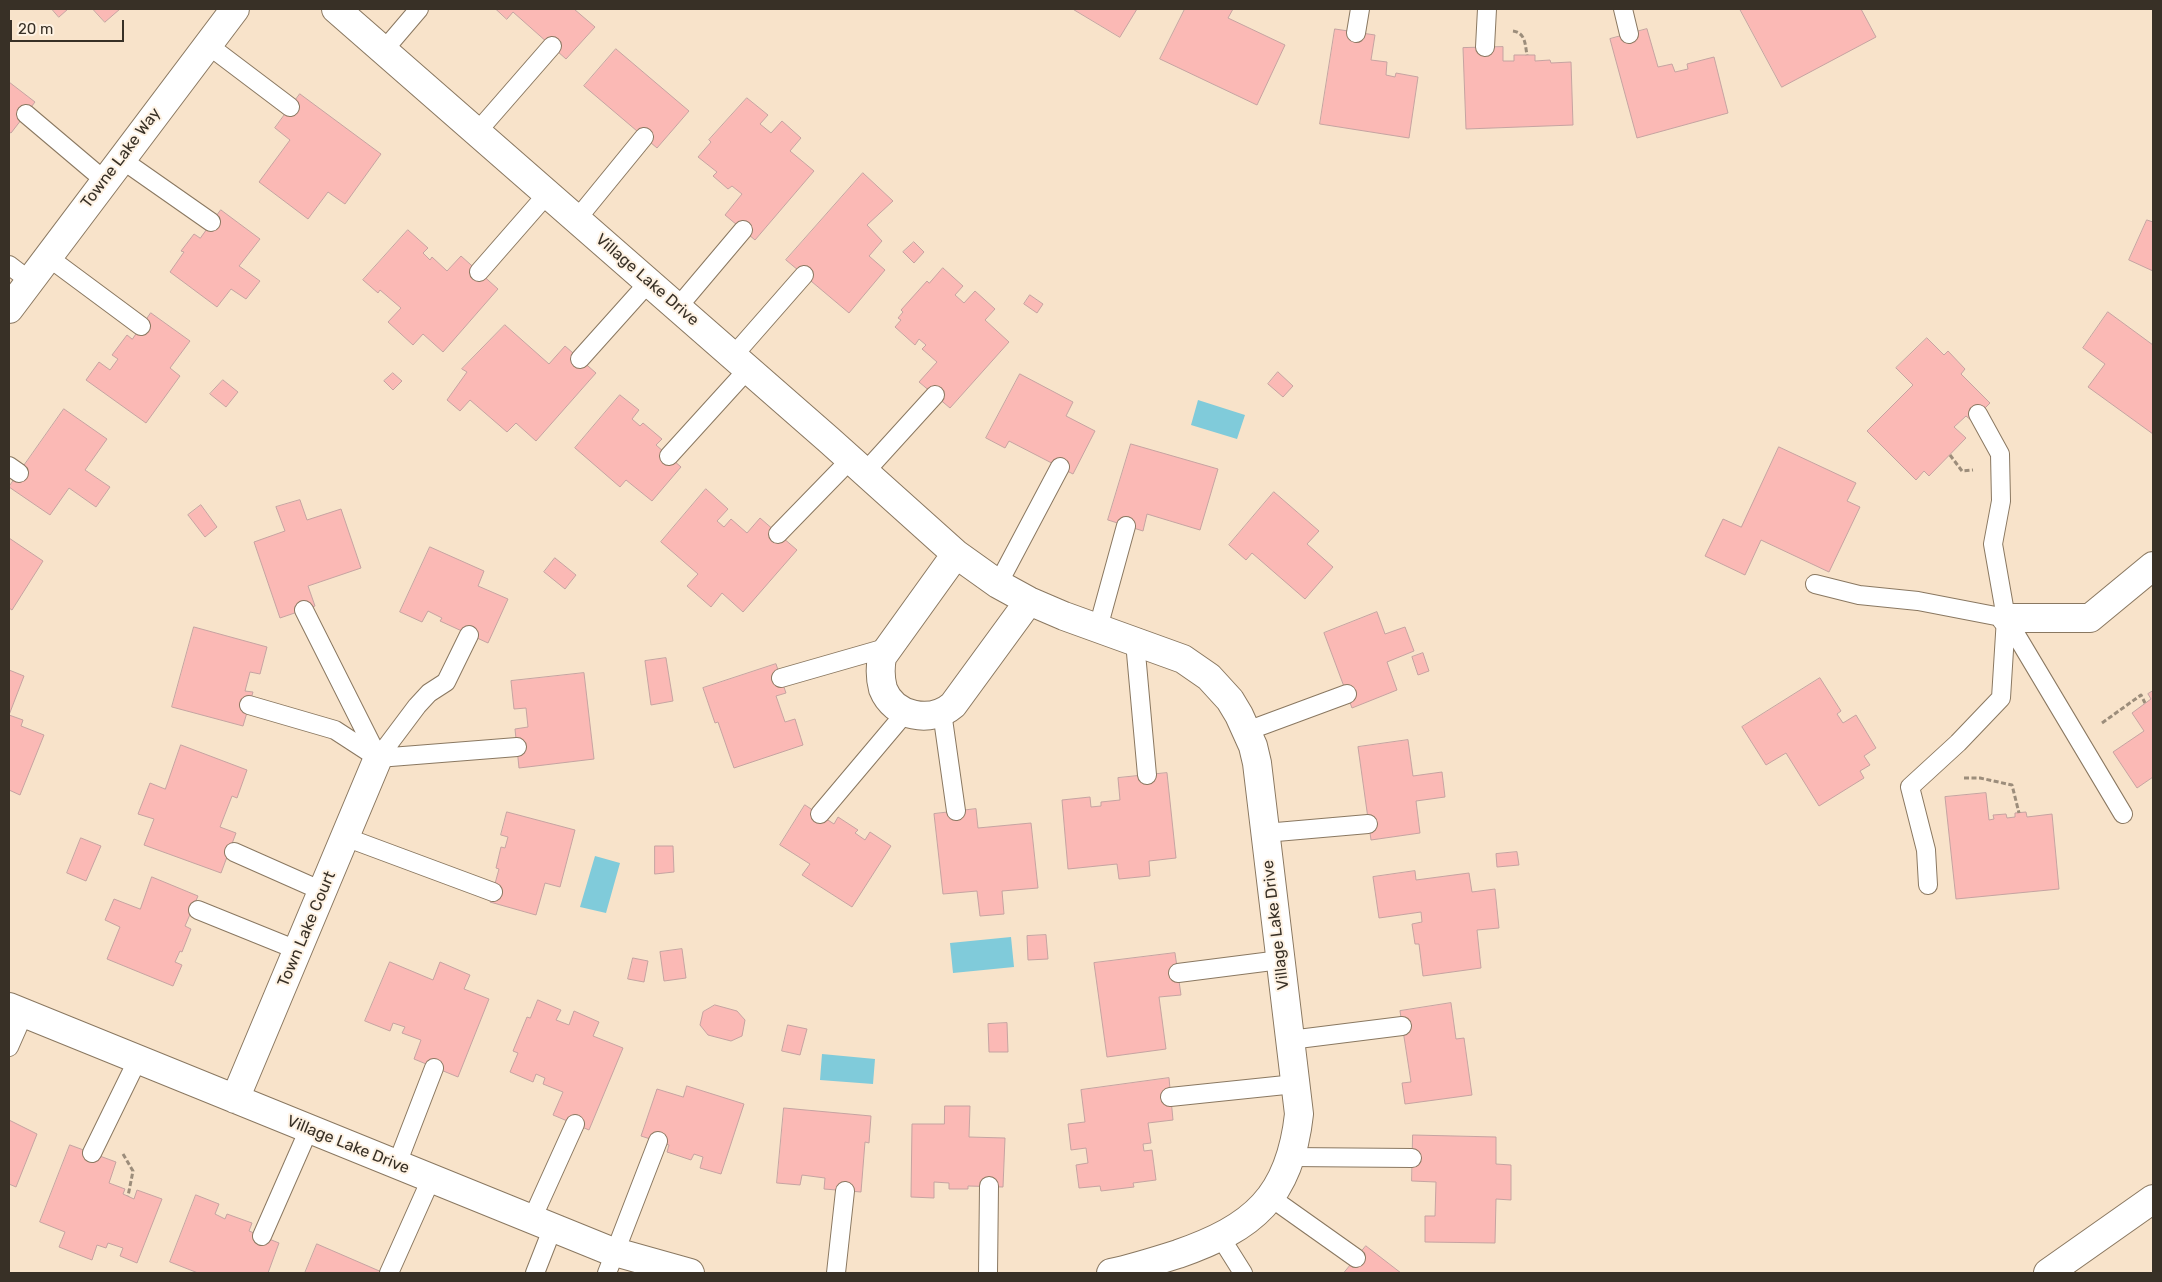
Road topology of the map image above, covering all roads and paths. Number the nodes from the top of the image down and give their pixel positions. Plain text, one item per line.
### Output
1 (236, 9) edge
2 (336, 9) edge
3 (419, 9) edge
4 (1360, 9) edge
5 (1487, 9) edge
6 (1623, 9) edge
7 (1356, 33) dead end
8 (1629, 34) dead end
9 (208, 45) junction
10 (552, 46) dead end
11 (1485, 47) dead end
12 (384, 50) junction
13 (290, 107) dead end
14 (26, 114) dead end
15 (477, 132) junction
16 (644, 137) dead end
17 (121, 159) junction
18 (104, 180) junction
19 (548, 193) junction
20 (577, 219) junction
21 (211, 222) dead end
22 (743, 230) dead end
23 (48, 256) junction
24 (480, 272) dead end
25 (19, 273) edge
26 (804, 275) dead end
27 (649, 282) junction
28 (678, 308) junction
29 (9, 309) edge
30 (141, 326) dead end
31 (580, 359) dead end
32 (741, 363) junction
33 (935, 395) dead end
34 (1978, 414) dead end
35 (669, 456) dead end
36 (858, 466) junction
37 (1060, 467) dead end
38 (1126, 526) dead end
39 (778, 534) dead end
40 (956, 554) junction
41 (2153, 566) edge
42 (998, 584) junction
43 (1815, 584) dead end
44 (1029, 600) junction
45 (304, 610) dead end
46 (2006, 618) junction
47 (1098, 628) junction
48 (469, 635) dead end
49 (1135, 642) junction
50 (889, 647) junction
51 (781, 678) dead end
52 (1347, 694) dead end
53 (2145, 703) dead end
54 (249, 705) dead end
55 (906, 712) junction
56 (942, 712) junction
57 (1247, 730) junction
58 (2079, 740) junction
59 (517, 747) dead end
60 (378, 758) junction
61 (1147, 775) dead end
62 (1921, 777) junction
63 (956, 811) dead end
64 (2019, 813) dead end
65 (820, 814) dead end
66 (2123, 814) dead end
67 (1368, 824) dead end
68 (1265, 833) junction
69 (345, 837) junction
70 (234, 852) dead end
71 (1928, 885) dead end
72 (322, 892) junction
73 (493, 892) dead end
74 (198, 910) dead end
75 (298, 950) junction
76 (1280, 960) junction
77 (1178, 973) dead end
78 (16, 1010) edge
79 (1402, 1026) dead end
80 (1290, 1040) junction
81 (9, 1047) edge
82 (138, 1059) junction
83 (434, 1068) dead end
84 (1295, 1084) junction
85 (1170, 1097) dead end
86 (235, 1099) junction
87 (575, 1124) dead end
88 (309, 1129) junction
89 (658, 1141) dead end
90 (96, 1146) joint
91 (1290, 1158) junction
92 (1412, 1158) dead end
93 (397, 1164) junction
94 (431, 1179) junction
95 (989, 1186) dead end
96 (844, 1191) dead end
97 (128, 1196) dead end
98 (1270, 1197) junction
99 (2153, 1199) edge
100 (542, 1223) junction
101 (262, 1236) dead end
102 (1221, 1238) junction
103 (1356, 1258) dead end
104 (611, 1263) edge
105 (389, 1273) edge
106 (535, 1273) edge
107 (690, 1273) edge
108 (836, 1273) edge
109 (988, 1273) edge
110 (1112, 1273) edge
111 (1243, 1273) edge
112 (2048, 1273) edge

1 - 9 street, Towne Lake Way
2 - 12 street, Village Lake Drive
3 - 12 lane
4 - 7 lane
5 - 11 lane
6 - 8 lane
9 - 13 lane
9 - 17 street, Towne Lake Way
10 - 15 lane
12 - 15 street, Village Lake Drive
14 - 18 lane
15 - 19 street, Village Lake Drive
16 - 20 lane
17 - 18 street, Towne Lake Way
17 - 21 lane
18 - 23 street, Towne Lake Way
19 - 20 street, Village Lake Drive
19 - 24 lane
20 - 27 street, Village Lake Drive
22 - 28 lane
23 - 25 street, Towne Lake Way
23 - 30 lane
25 - 29 street, Towne Lake Way
26 - 32 lane
27 - 28 street, Village Lake Drive
27 - 31 lane
28 - 32 street, Village Lake Drive
32 - 35 lane
32 - 36 street, Village Lake Drive
33 - 36 lane
34 - 46 lane
36 - 39 lane
36 - 40 street, Village Lake Drive
37 - 42 lane
38 - 47 lane
40 - 42 street, Village Lake Drive
40 - 50 street
41 - 46 street
42 - 44 street, Village Lake Drive
43 - 46 lane
44 - 47 street, Village Lake Drive
44 - 56 street
45 - 60 lane
46 - 58 lane
46 - 62 lane
47 - 49 street, Village Lake Drive
48 - 60 lane
49 - 57 street, Village Lake Drive
49 - 61 lane
50 - 51 lane
50 - 55 street
52 - 57 lane
53 - 58 path
54 - 60 lane
55 - 56 street
55 - 65 lane
56 - 63 lane
57 - 68 street, Village Lake Drive
58 - 66 lane
59 - 60 lane
60 - 69 street, Town Lake Court
62 - 64 path
62 - 71 lane
67 - 68 lane
68 - 76 street, Village Lake Drive
69 - 72 street, Town Lake Court
69 - 73 lane
70 - 72 lane
72 - 75 street, Town Lake Court
74 - 75 lane
75 - 86 street, Town Lake Court
76 - 77 lane
76 - 80 street, Village Lake Drive
78 - 81 lane
78 - 82 street, Village Lake Drive
79 - 80 lane
80 - 84 street, Village Lake Drive
82 - 86 street, Village Lake Drive
82 - 90 lane
83 - 93 lane
84 - 85 lane
84 - 91 street, Village Lake Drive
86 - 88 street, Village Lake Drive
87 - 100 lane
88 - 93 street, Village Lake Drive
88 - 101 lane
89 - 104 lane
90 - 97 path
91 - 92 lane
91 - 98 street, Village Lake Drive
93 - 94 street, Village Lake Drive
94 - 100 street, Village Lake Drive
94 - 105 lane
95 - 109 lane
96 - 108 lane
98 - 102 street, Village Lake Drive
98 - 103 lane
99 - 112 street
100 - 104 street, Village Lake Drive
100 - 106 lane
102 - 110 street, Village Lake Drive
102 - 111 lane
104 - 107 street, Village Lake Drive

